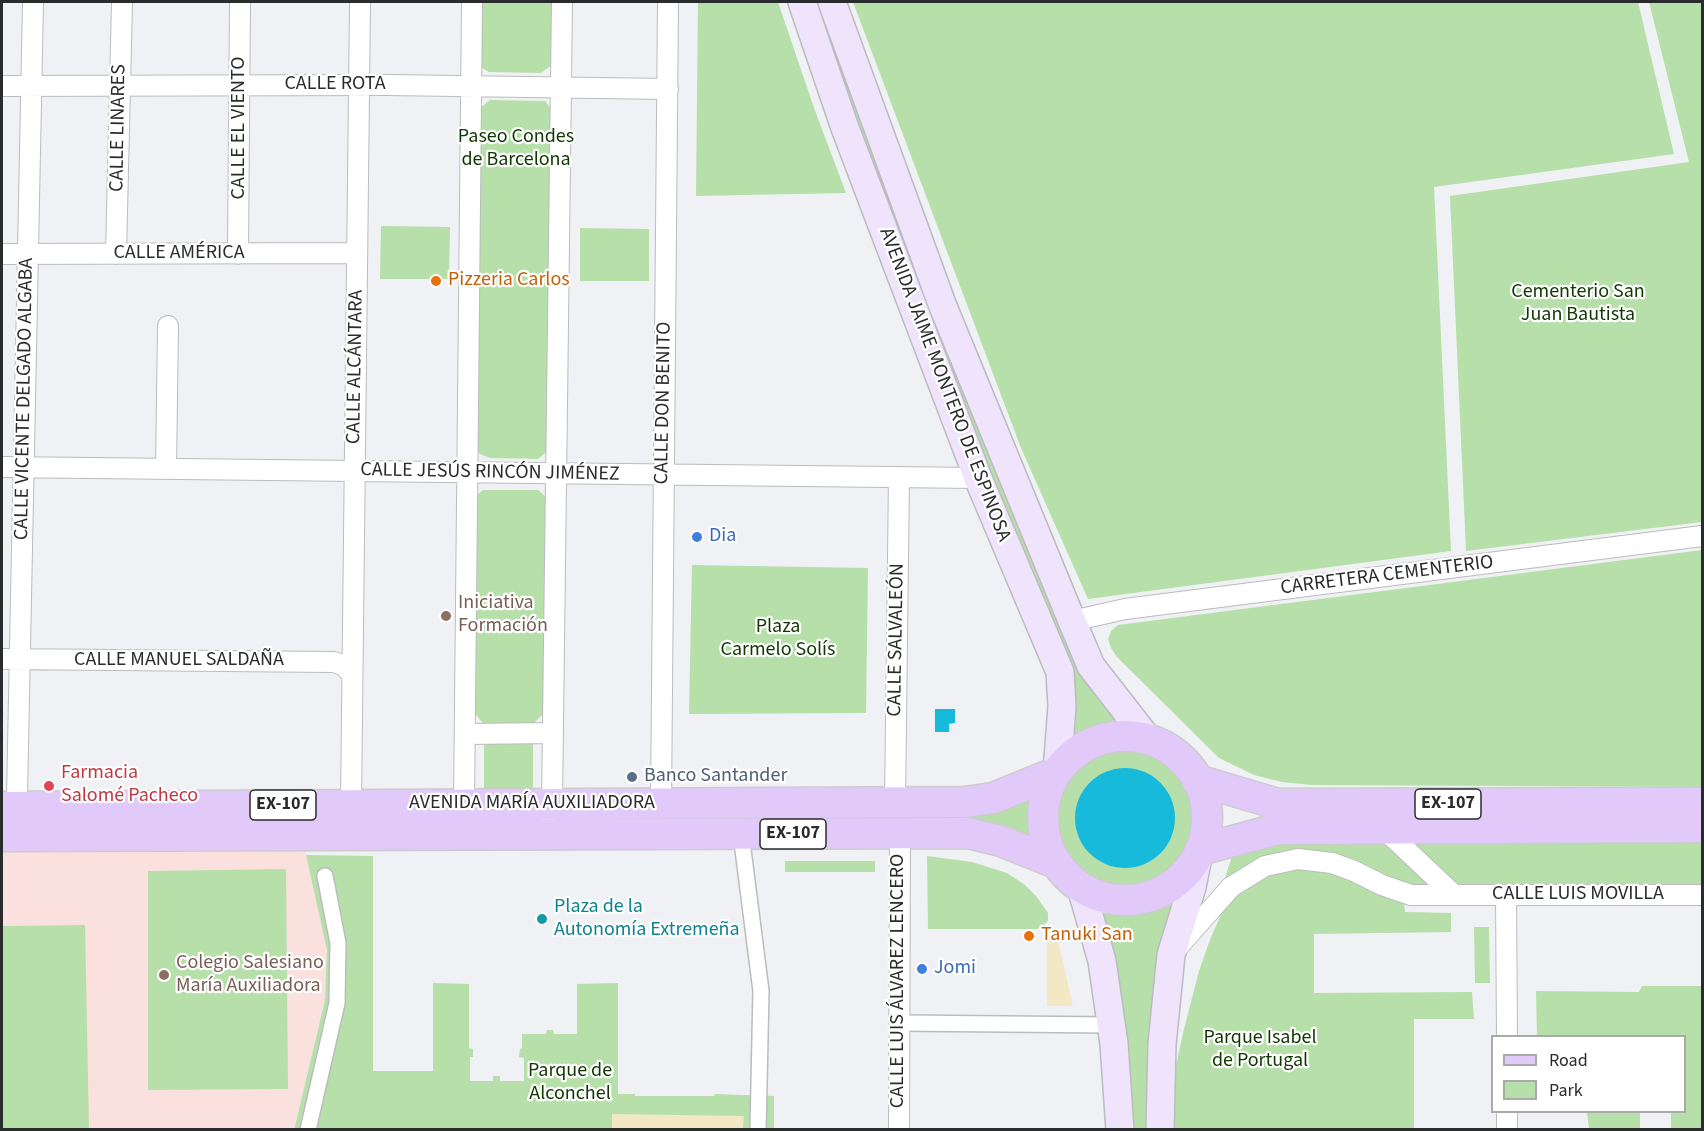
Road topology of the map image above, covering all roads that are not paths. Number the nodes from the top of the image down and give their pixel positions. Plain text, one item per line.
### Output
1 (33, 2) edge
2 (122, 2) edge
3 (240, 2) edge
4 (360, 2) edge
5 (472, 2) edge
6 (562, 2) edge
7 (668, 2) edge
8 (802, 2) edge
9 (832, 2) edge
10 (240, 85) junction
11 (359, 85) junction
12 (2, 86) edge
13 (31, 86) junction
14 (120, 86) junction
15 (471, 87) junction
16 (561, 88) junction
17 (668, 89) junction
18 (357, 253) junction
19 (2, 254) edge
20 (27, 254) junction
21 (116, 254) junction
22 (238, 254) junction
23 (168, 326) dead end
24 (2, 467) edge
25 (23, 468) junction
26 (166, 469) junction
27 (355, 471) junction
28 (468, 472) junction
29 (556, 473) junction
30 (663, 475) junction
31 (899, 477) junction
32 (978, 478) junction
33 (1702, 536) edge
34 (1072, 621) junction
35 (10, 659) edge
36 (352, 675) junction
37 (552, 733) junction
38 (465, 734) junction
39 (1147, 738) junction
40 (1057, 772) junction
41 (1197, 780) junction
42 (896, 802) junction
43 (1702, 803) edge
44 (464, 804) junction
45 (552, 804) junction
46 (661, 804) junction
47 (351, 805) junction
48 (8, 808) edge
49 (1702, 827) edge
50 (1384, 829) junction
51 (900, 833) junction
52 (741, 834) junction
53 (359, 835) junction
54 (525, 835) junction
55 (2, 836) edge
56 (1199, 853) junction
57 (1056, 863) junction
58 (325, 876) dead end
59 (1081, 887) junction
60 (1453, 894) junction
61 (1702, 895) edge
62 (1506, 896) junction
63 (1171, 955) junction
64 (899, 1023) junction
65 (1111, 1025) junction
66 (1507, 1035) edge
67 (1507, 1113) edge
68 (309, 1130) edge
69 (758, 1130) edge
70 (899, 1130) edge
71 (1120, 1130) edge
72 (1160, 1130) edge
73 (1507, 1130) edge

1 - 13 street, CALLE VICENTE DELGADO ALGABA
2 - 14 street, CALLE LINARES
3 - 10 street, CALLE EL VIENTO
4 - 11 street, CALLE ALCÁNTARA
5 - 15 street
6 - 16 street
7 - 17 street, CALLE DON BENITO
8 - 32 main road, AVENIDA JAIME MONTERO DE ESPINOSA
9 - 34 main road, AVENIDA JAIME MONTERO DE ESPINOSA
10 - 11 street, CALLE ROTA
10 - 14 street, CALLE ROTA
10 - 22 street, CALLE EL VIENTO
11 - 15 street, CALLE ROTA
11 - 18 street, CALLE ALCÁNTARA
12 - 13 street, CALLE ROTA
13 - 14 street, CALLE ROTA
13 - 20 street, CALLE VICENTE DELGADO ALGABA
14 - 21 street, CALLE LINARES
15 - 16 street, CALLE ROTA
15 - 28 street
16 - 17 street, CALLE ROTA
16 - 29 street
17 - 30 street, CALLE DON BENITO
18 - 22 street, CALLE AMÉRICA
18 - 27 street, CALLE ALCÁNTARA
19 - 20 street, CALLE AMÉRICA
20 - 21 street, CALLE AMÉRICA
20 - 25 street, CALLE VICENTE DELGADO ALGABA
21 - 22 street, CALLE AMÉRICA
23 - 26 street
24 - 25 street, CALLE JESÚS RINCÓN JIMÉNEZ
25 - 26 street, CALLE JESÚS RINCÓN JIMÉNEZ
25 - 35 street, CALLE VICENTE DELGADO ALGABA
26 - 27 street, CALLE JESÚS RINCÓN JIMÉNEZ
27 - 28 street, CALLE JESÚS RINCÓN JIMÉNEZ
27 - 36 street, CALLE ALCÁNTARA
28 - 29 street, CALLE JESÚS RINCÓN JIMÉNEZ
28 - 38 street
29 - 30 street, CALLE JESÚS RINCÓN JIMÉNEZ
29 - 37 street
30 - 31 street, CALLE JESÚS RINCÓN JIMÉNEZ
30 - 46 street, CALLE DON BENITO
31 - 32 street, CALLE JESÚS RINCÓN JIMÉNEZ
31 - 42 street, CALLE SALVALEÓN
32 - 40 main road, AVENIDA JAIME MONTERO DE ESPINOSA
33 - 34 street, CARRETERA CEMENTERIO
34 - 39 main road, AVENIDA JAIME MONTERO DE ESPINOSA
35 - 36 street, CALLE MANUEL SALDAÑA
35 - 48 street, CALLE VICENTE DELGADO ALGABA
36 - 47 street, CALLE ALCÁNTARA
37 - 38 street
37 - 45 street
38 - 44 street
39 - 40 main road, EX-107
39 - 41 main road, EX-107
40 - 42 main road, AVENIDA MARÍA AUXILIADORA / EX-107
40 - 57 main road, EX-107
41 - 43 main road, EX-107
41 - 56 main road, EX-107
42 - 46 main road, AVENIDA MARÍA AUXILIADORA / EX-107
44 - 45 main road, AVENIDA MARÍA AUXILIADORA / EX-107
44 - 47 main road, AVENIDA MARÍA AUXILIADORA / EX-107
45 - 46 main road, AVENIDA MARÍA AUXILIADORA / EX-107
45 - 54 street
47 - 48 main road, AVENIDA MARÍA AUXILIADORA / EX-107
47 - 53 main road
49 - 50 main road, EX-107
50 - 56 main road, EX-107
50 - 60 street
51 - 52 main road, AVENIDA MARÍA AUXILIADORA / EX-107
51 - 57 main road, AVENIDA MARÍA AUXILIADORA / EX-107
51 - 64 street, CALLE LUIS ÁLVAREZ LENCERO
52 - 54 main road, AVENIDA MARÍA AUXILIADORA / EX-107
52 - 69 street
53 - 54 main road, AVENIDA MARÍA AUXILIADORA / EX-107
53 - 55 main road, AVENIDA MARÍA AUXILIADORA / EX-107
56 - 59 main road, EX-107
56 - 63 main road
57 - 59 main road, EX-107
58 - 68 street
59 - 65 main road
60 - 62 street, CALLE LUIS MOVILLA
60 - 63 street, CALLE LUIS MOVILLA
61 - 62 street, CALLE LUIS MOVILLA
62 - 66 street
63 - 72 main road
64 - 65 street
64 - 70 street, CALLE LUIS ÁLVAREZ LENCERO
65 - 71 main road
67 - 73 street

